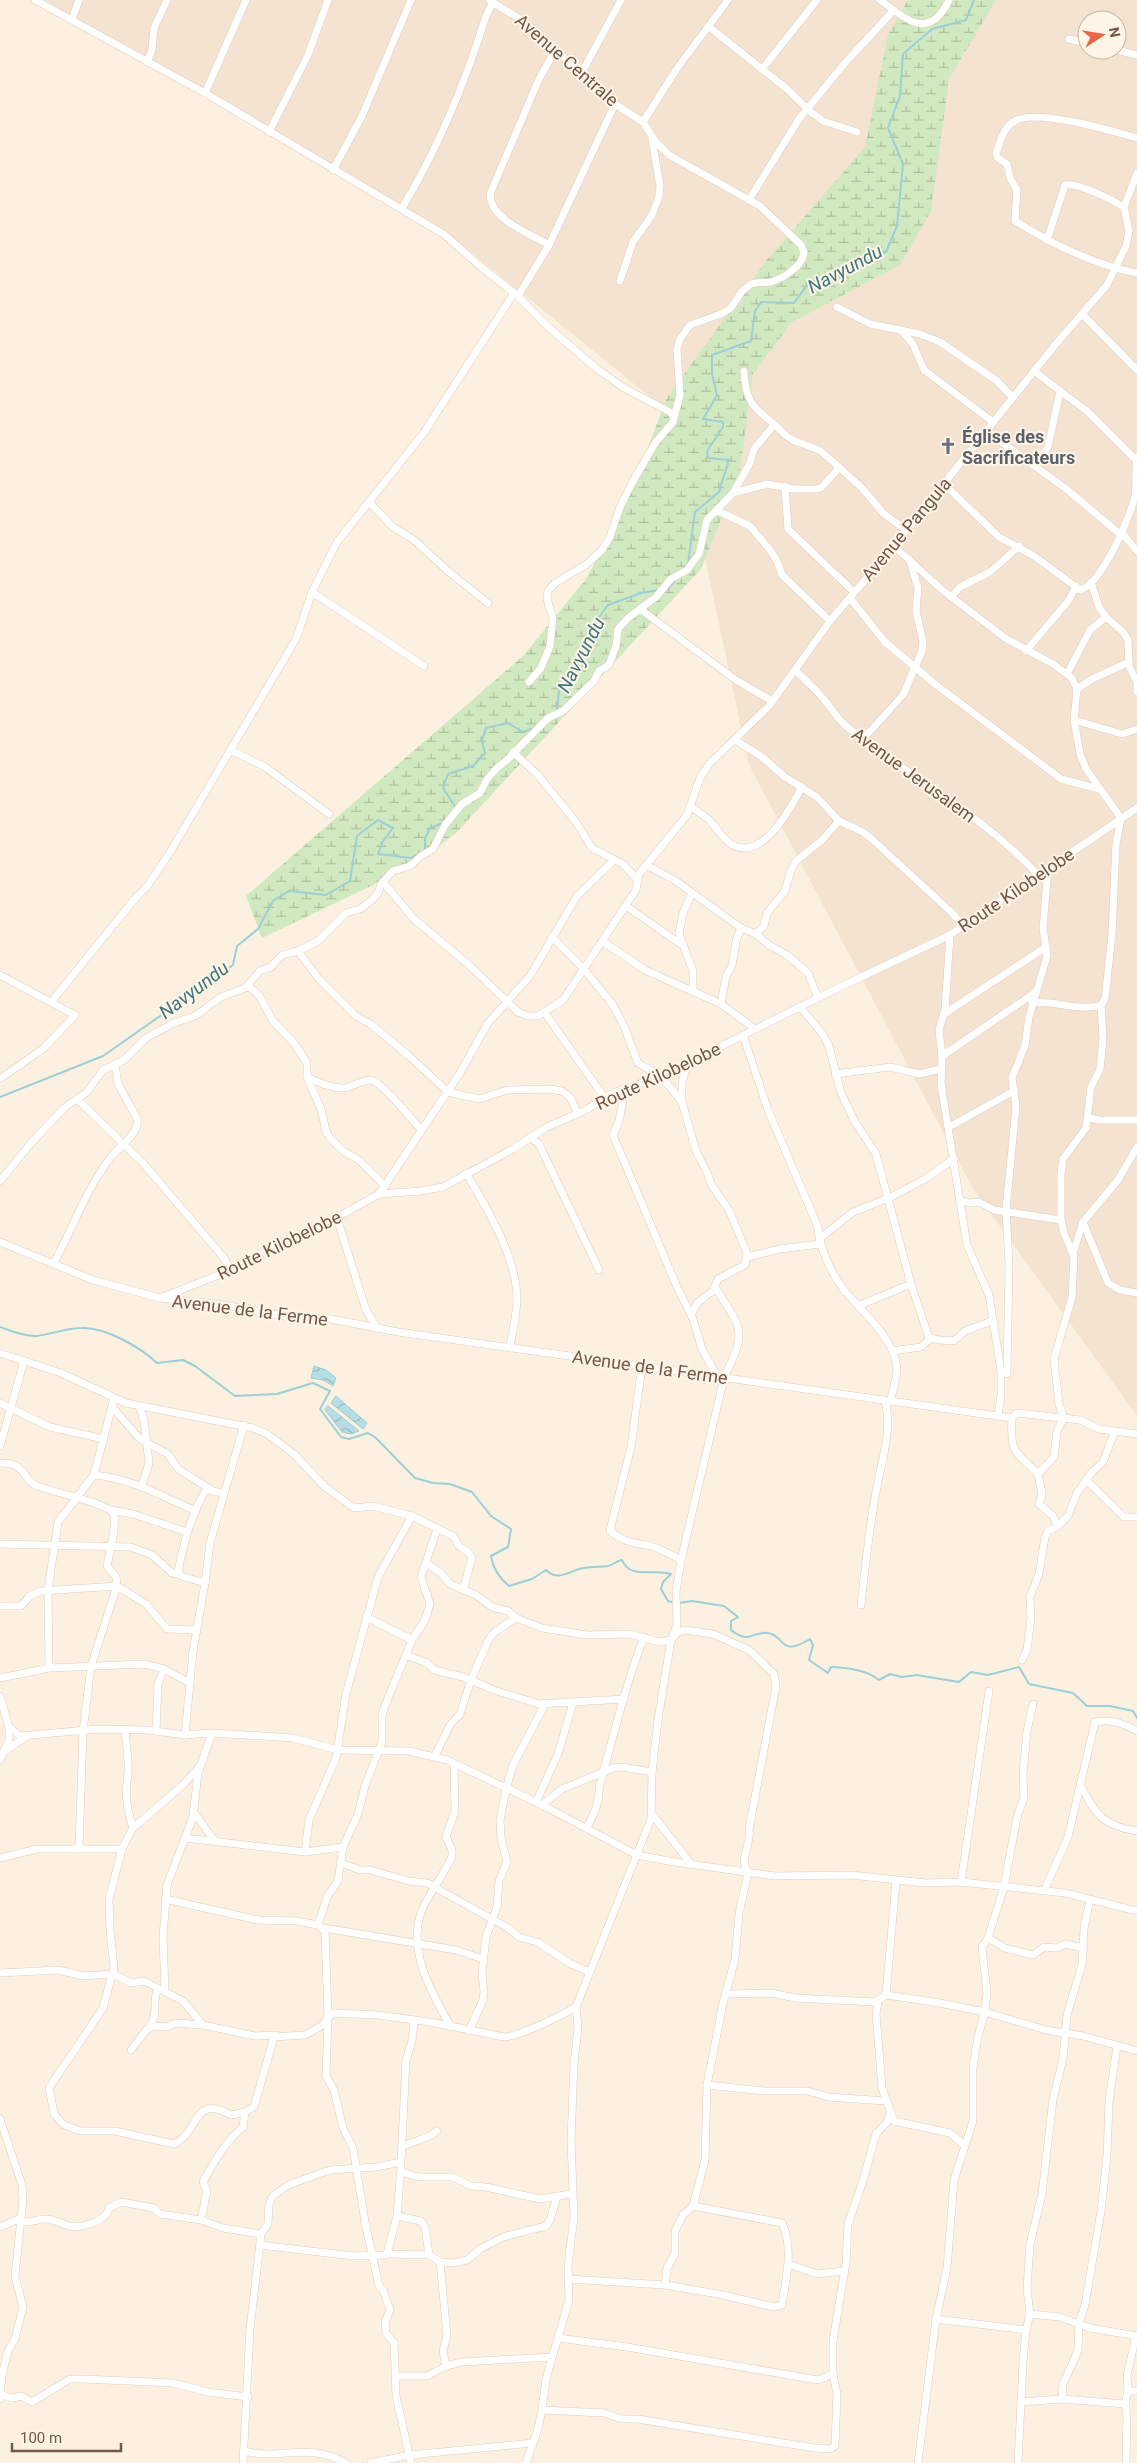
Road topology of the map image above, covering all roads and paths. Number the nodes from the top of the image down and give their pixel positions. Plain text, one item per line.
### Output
1 (35, 0) edge
2 (78, 0) edge
3 (167, 0) edge
4 (246, 0) edge
5 (328, 0) edge
6 (411, 0) edge
7 (621, 0) edge
8 (728, 0) edge
9 (817, 0) edge
10 (880, 0) edge
11 (949, 0) edge
12 (490, 1) edge
13 (894, 10) junction
14 (72, 19) junction
15 (708, 26) junction
16 (1069, 39) dead end
17 (1077, 41) edge
18 (555, 51) junction
19 (147, 62) junction
20 (762, 69) junction
21 (582, 72) junction
22 (205, 93) junction
23 (616, 104) junction
24 (808, 107) junction
25 (643, 122) junction
26 (269, 132) junction
27 (857, 132) dead end
28 (651, 133) junction
29 (1137, 138) edge
30 (333, 170) junction
31 (1137, 173) edge
32 (749, 200) junction
33 (1124, 207) junction
34 (402, 208) junction
35 (1047, 240) junction
36 (549, 245) junction
37 (1116, 269) junction
38 (1137, 274) edge
39 (620, 281) dead end
40 (516, 294) junction
41 (837, 307) dead end
42 (1082, 314) junction
43 (901, 330) junction
44 (1137, 370) edge
45 (744, 371) dead end
46 (1034, 371) junction
47 (1060, 391) junction
48 (1013, 398) junction
49 (673, 416) junction
50 (993, 422) junction
51 (774, 425) junction
52 (986, 431) junction
53 (1137, 459) edge
54 (1034, 466) junction
55 (838, 468) junction
56 (944, 484) junction
57 (784, 486) junction
58 (733, 493) junction
59 (369, 502) junction
60 (718, 510) junction
61 (906, 530) junction
62 (1122, 534) junction
63 (894, 546) junction
64 (1019, 546) junction
65 (1137, 551) edge
66 (910, 561) junction
67 (1091, 582) junction
68 (1076, 586) junction
69 (312, 592) junction
70 (852, 595) junction
71 (951, 597) junction
72 (488, 603) dead end
73 (640, 609) junction
74 (1106, 617) junction
75 (830, 621) junction
76 (1026, 651) junction
77 (1129, 662) junction
78 (424, 666) dead end
79 (914, 667) junction
80 (795, 670) junction
81 (1067, 674) junction
82 (529, 682) dead end
83 (1137, 684) edge
84 (1077, 689) junction
85 (1137, 692) edge
86 (772, 701) junction
87 (1074, 720) junction
88 (1137, 729) edge
89 (734, 740) junction
90 (863, 740) junction
91 (230, 750) junction
92 (514, 752) junction
93 (802, 787) junction
94 (1099, 789) junction
95 (691, 807) junction
96 (1137, 808) edge
97 (329, 814) dead end
98 (1121, 818) junction
99 (839, 821) junction
100 (614, 860) junction
101 (646, 865) junction
102 (1048, 868) junction
103 (1038, 875) junction
104 (637, 879) junction
105 (383, 882) junction
106 (692, 893) junction
107 (626, 906) junction
108 (964, 926) junction
109 (741, 928) junction
110 (756, 934) junction
111 (950, 935) junction
112 (552, 937) junction
113 (602, 941) junction
114 (682, 946) junction
115 (1046, 946) junction
116 (298, 951) junction
117 (583, 968) junction
118 (0, 975) edge
119 (248, 986) junction
120 (1036, 991) junction
121 (693, 992) junction
122 (818, 998) junction
123 (52, 1001) junction
124 (506, 1002) junction
125 (721, 1004) junction
126 (1032, 1004) junction
127 (1101, 1005) junction
128 (800, 1007) junction
129 (545, 1013) junction
130 (943, 1014) junction
131 (755, 1029) junction
132 (743, 1035) junction
133 (942, 1056) junction
134 (688, 1064) junction
135 (115, 1066) junction
136 (941, 1069) junction
137 (835, 1074) junction
138 (662, 1076) junction
139 (307, 1078) junction
140 (0, 1079) edge
141 (625, 1089) junction
142 (1014, 1091) junction
143 (448, 1092) junction
144 (604, 1097) junction
145 (77, 1099) junction
146 (682, 1102) junction
147 (578, 1114) junction
148 (1089, 1118) junction
149 (1137, 1120) edge
150 (949, 1127) junction
151 (421, 1130) junction
152 (530, 1137) junction
153 (124, 1142) junction
154 (1137, 1147) edge
155 (954, 1159) junction
156 (466, 1173) junction
157 (0, 1181) edge
158 (385, 1186) junction
159 (379, 1194) junction
160 (889, 1198) junction
161 (960, 1200) junction
162 (1006, 1210) junction
163 (337, 1218) junction
164 (1061, 1220) junction
165 (1084, 1222) junction
166 (0, 1242) edge
167 (819, 1242) junction
168 (1073, 1253) junction
169 (747, 1258) junction
170 (53, 1264) junction
171 (231, 1270) junction
172 (599, 1270) dead end
173 (912, 1284) junction
174 (715, 1287) junction
175 (1137, 1293) edge
176 (160, 1298) junction
177 (858, 1306) junction
178 (691, 1315) junction
179 (992, 1321) junction
180 (377, 1328) junction
181 (929, 1338) junction
182 (510, 1348) junction
183 (892, 1351) junction
184 (0, 1353) edge
185 (24, 1361) junction
186 (644, 1370) junction
187 (1007, 1374) dead end
188 (721, 1377) junction
189 (114, 1398) junction
190 (888, 1401) junction
191 (0, 1403) edge
192 (139, 1406) junction
193 (10, 1408) junction
194 (113, 1408) junction
195 (998, 1415) junction
196 (1012, 1418) junction
197 (1064, 1418) junction
198 (244, 1425) junction
199 (1115, 1431) junction
200 (1137, 1434) edge
201 (104, 1439) junction
202 (145, 1442) junction
203 (0, 1446) edge
204 (0, 1463) edge
205 (1038, 1474) junction
206 (94, 1476) junction
207 (1086, 1480) junction
208 (142, 1485) junction
209 (210, 1489) junction
210 (224, 1493) junction
211 (77, 1498) junction
212 (111, 1510) junction
213 (196, 1511) junction
214 (412, 1516) junction
215 (1137, 1517) edge
216 (1058, 1526) junction
217 (437, 1529) junction
218 (187, 1532) junction
219 (0, 1544) edge
220 (54, 1546) junction
221 (111, 1547) junction
222 (681, 1560) junction
223 (426, 1563) junction
224 (178, 1574) junction
225 (205, 1583) junction
226 (117, 1586) junction
227 (48, 1590) junction
228 (463, 1590) junction
229 (861, 1605) dead end
230 (0, 1606) edge
231 (366, 1617) junction
232 (516, 1618) junction
233 (196, 1630) junction
234 (644, 1637) junction
235 (412, 1640) junction
236 (671, 1640) junction
237 (406, 1655) junction
238 (1022, 1660) dead end
239 (92, 1666) junction
240 (49, 1668) junction
241 (164, 1669) junction
242 (0, 1678) edge
243 (471, 1680) junction
244 (190, 1683) junction
245 (989, 1691) dead end
246 (0, 1696) edge
247 (624, 1699) junction
248 (573, 1703) junction
249 (545, 1704) junction
250 (1033, 1704) dead end
251 (5, 1723) edge
252 (125, 1729) junction
253 (156, 1731) junction
254 (1137, 1731) edge
255 (83, 1732) junction
256 (212, 1733) junction
257 (185, 1735) junction
258 (28, 1736) junction
259 (338, 1750) junction
260 (379, 1750) junction
261 (5, 1752) junction
262 (435, 1756) junction
263 (0, 1760) edge
264 (454, 1764) junction
265 (200, 1766) junction
266 (605, 1772) junction
267 (652, 1772) junction
268 (1080, 1786) junction
269 (506, 1789) junction
270 (539, 1803) junction
271 (193, 1812) junction
272 (652, 1814) junction
273 (587, 1827) junction
274 (132, 1828) junction
275 (1137, 1831) edge
276 (185, 1838) junction
277 (214, 1840) junction
278 (343, 1847) junction
279 (79, 1848) junction
280 (122, 1849) junction
281 (305, 1852) junction
282 (637, 1855) junction
283 (0, 1858) edge
284 (341, 1864) junction
285 (692, 1865) junction
286 (748, 1872) junction
287 (896, 1881) junction
288 (961, 1882) junction
289 (435, 1887) junction
290 (1004, 1887) junction
291 (1044, 1891) junction
292 (166, 1899) junction
293 (1090, 1900) junction
294 (1137, 1910) edge
295 (493, 1920) junction
296 (321, 1927) junction
297 (988, 1938) junction
298 (485, 1944) junction
299 (418, 1946) junction
300 (1084, 1948) junction
301 (472, 1954) junction
302 (483, 1959) junction
303 (590, 1972) junction
304 (0, 1973) edge
305 (113, 1974) junction
306 (162, 1990) junction
307 (726, 1994) junction
308 (886, 1995) junction
309 (878, 2001) junction
310 (576, 2007) junction
311 (985, 2012) junction
312 (328, 2016) junction
313 (414, 2022) junction
314 (203, 2025) junction
315 (451, 2027) junction
316 (150, 2028) junction
317 (469, 2031) junction
318 (276, 2035) junction
319 (1065, 2035) junction
320 (1117, 2046) junction
321 (131, 2050) dead end
322 (1137, 2051) edge
323 (707, 2085) junction
324 (886, 2101) junction
325 (245, 2112) junction
326 (890, 2113) junction
327 (0, 2119) edge
328 (436, 2131) dead end
329 (964, 2145) junction
330 (402, 2147) junction
331 (401, 2162) junction
332 (356, 2168) junction
333 (402, 2172) junction
334 (571, 2194) junction
335 (557, 2196) junction
336 (693, 2206) junction
337 (397, 2216) junction
338 (20, 2219) junction
339 (201, 2220) junction
340 (0, 2227) edge
341 (261, 2234) junction
342 (260, 2245) junction
343 (388, 2254) junction
344 (429, 2255) junction
345 (373, 2257) junction
346 (440, 2262) junction
347 (788, 2264) junction
348 (844, 2271) junction
349 (568, 2279) junction
350 (665, 2285) junction
351 (1030, 2314) junction
352 (936, 2319) junction
353 (1079, 2323) junction
354 (1026, 2330) junction
355 (1137, 2336) edge
356 (558, 2338) junction
357 (552, 2357) junction
358 (446, 2366) junction
359 (833, 2374) junction
360 (395, 2376) junction
361 (1128, 2391) junction
362 (1137, 2391) edge
363 (1, 2397) edge
364 (248, 2397) junction
365 (1062, 2399) junction
366 (1021, 2402) junction
367 (1125, 2404) junction
368 (542, 2410) junction
369 (533, 2443) junction
370 (244, 2451) junction
371 (411, 2459) edge
372 (243, 2463) edge
373 (346, 2463) edge
374 (371, 2463) edge
375 (526, 2463) edge
376 (918, 2463) edge
377 (1018, 2463) edge
378 (1126, 2463) edge

1 - 14 street
2 - 14 street
3 - 19 street
4 - 22 street
5 - 26 street
6 - 30 street
7 - 21 street
8 - 15 street
9 - 20 street
10 - 13 street
11 - 13 street
12 - 18 street, Avenue Centrale
12 - 34 street
13 - 24 street
14 - 19 street
15 - 20 street
15 - 25 street
16 - 17 street
18 - 21 street, Avenue Centrale
18 - 36 street
19 - 22 street
20 - 24 street
21 - 23 street, Avenue Centrale
22 - 26 street
23 - 25 street, Avenue Centrale
23 - 36 street
24 - 27 street
24 - 32 street
25 - 28 street
26 - 30 street
28 - 32 street
28 - 39 street
29 - 35 street
30 - 34 street
31 - 33 street
32 - 49 street
33 - 35 street
33 - 37 street, Avenue Pangula
34 - 40 street
35 - 37 street
36 - 40 street
37 - 38 street
37 - 42 street, Avenue Pangula
40 - 49 street
40 - 59 street
41 - 43 street
42 - 44 street
42 - 46 street, Avenue Pangula
43 - 48 street
43 - 50 street
45 - 51 street
46 - 47 street
46 - 48 street, Avenue Pangula
47 - 53 street
47 - 54 street
48 - 50 street, Avenue Pangula
49 - 82 street
50 - 52 street, Avenue Pangula
51 - 55 street
51 - 58 street
52 - 54 street
52 - 56 street, Avenue Pangula
53 - 62 street
54 - 62 street
55 - 57 street
55 - 61 street
56 - 61 street, Avenue Pangula
56 - 64 street
57 - 58 street
57 - 70 street
58 - 60 street
59 - 69 street
59 - 72 street
60 - 73 street
60 - 75 street
61 - 63 street, Avenue Pangula
62 - 65 street
62 - 67 street
63 - 66 street
63 - 70 street, Avenue Pangula
64 - 68 street
64 - 71 street
66 - 71 street
66 - 79 street
67 - 68 street
67 - 74 street
68 - 76 street
69 - 78 street
69 - 91 street
70 - 75 street, Avenue Pangula
70 - 79 street
71 - 76 street
73 - 86 street
73 - 92 street
74 - 77 street
74 - 81 street
75 - 80 street, Avenue Pangula
76 - 81 street
77 - 83 street
77 - 84 street
79 - 90 street
79 - 94 street
80 - 86 street, Avenue Pangula
80 - 90 street, Avenue Jerusalem
81 - 84 street
83 - 85 street
84 - 87 street
86 - 89 street, Avenue Pangula
87 - 88 street
87 - 94 street
89 - 93 street
89 - 95 street, Avenue Pangula
90 - 103 street, Avenue Jerusalem
91 - 97 street
91 - 123 street
92 - 100 street
92 - 105 street
93 - 95 street
93 - 99 street
94 - 98 street
95 - 101 street
96 - 98 street, Route Kilobelobe
98 - 102 street, Route Kilobelobe
98 - 127 street
99 - 108 street
99 - 110 street
100 - 104 street
100 - 112 street
101 - 104 street
101 - 106 street
102 - 103 street, Route Kilobelobe
102 - 115 street
103 - 108 street, Route Kilobelobe
104 - 107 street
105 - 116 street
105 - 124 street
106 - 109 street
106 - 114 street
107 - 113 street
107 - 114 street
108 - 111 street, Route Kilobelobe
109 - 110 street
109 - 125 street
110 - 122 street
111 - 122 street, Route Kilobelobe
111 - 130 street
112 - 117 street
112 - 124 street
113 - 117 street
113 - 121 street
114 - 121 street
115 - 120 street
115 - 130 street
116 - 119 street
116 - 143 street
117 - 129 street
117 - 138 street
118 - 123 street
119 - 135 street
119 - 139 street
120 - 126 street
120 - 133 street
121 - 125 street
122 - 128 street, Route Kilobelobe
123 - 140 street
124 - 129 street
124 - 143 street
125 - 131 street
126 - 127 street
126 - 142 street
127 - 148 street
128 - 131 street, Route Kilobelobe
128 - 137 street
129 - 144 street
130 - 133 street
131 - 132 street, Route Kilobelobe
132 - 134 street, Route Kilobelobe
132 - 167 street
133 - 136 street
134 - 138 street, Route Kilobelobe
134 - 146 street
135 - 145 street
135 - 153 street
136 - 137 street
136 - 150 street
137 - 160 street
138 - 141 street, Route Kilobelobe
138 - 146 street
139 - 151 street
139 - 158 street
141 - 144 street, Route Kilobelobe
141 - 178 street
142 - 150 street
142 - 162 street
143 - 147 street
143 - 151 street
144 - 147 street, Route Kilobelobe
145 - 153 street
145 - 157 street
146 - 169 street
147 - 152 street, Route Kilobelobe
148 - 149 street
148 - 164 street
150 - 155 street
151 - 158 street
152 - 156 street, Route Kilobelobe
152 - 172 street
153 - 170 street
153 - 171 street
154 - 165 street
155 - 160 street
155 - 161 street
156 - 159 street, Route Kilobelobe
156 - 182 street
158 - 159 street
159 - 163 street, Route Kilobelobe
160 - 167 street
160 - 173 street
161 - 162 street
161 - 179 street
162 - 164 street
162 - 187 street
163 - 171 street, Route Kilobelobe
163 - 180 street
164 - 168 street
165 - 168 street
165 - 175 street
166 - 170 street, Avenue de la Ferme
167 - 169 street
167 - 177 street
168 - 197 street
169 - 174 street
170 - 176 street, Avenue de la Ferme
171 - 176 street, Route Kilobelobe
173 - 177 street
173 - 181 street
174 - 178 street
174 - 188 street
176 - 180 street, Avenue de la Ferme
177 - 183 street
178 - 188 street
179 - 181 street
179 - 195 street
180 - 182 street, Avenue de la Ferme
181 - 183 street
182 - 186 street, Avenue de la Ferme
183 - 190 street
184 - 185 street
185 - 189 street
185 - 193 street
186 - 188 street, Avenue de la Ferme
186 - 222 street
188 - 190 street, Avenue de la Ferme
188 - 222 street
189 - 192 street
189 - 194 street
190 - 195 street, Avenue de la Ferme
190 - 229 street
191 - 193 street
192 - 198 street
192 - 202 street
193 - 201 street
193 - 203 street
194 - 201 street
194 - 202 street
195 - 196 street, Avenue de la Ferme
196 - 197 street, Avenue de la Ferme
196 - 205 street
197 - 199 street, Avenue de la Ferme
197 - 205 street
198 - 210 street
198 - 214 street
199 - 200 street, Avenue de la Ferme
199 - 207 street
201 - 206 street
202 - 208 street
202 - 209 street
204 - 211 street
205 - 216 street
206 - 208 street
206 - 211 street
207 - 215 street
207 - 216 street
208 - 213 street
209 - 210 street
209 - 213 street
210 - 225 street
211 - 212 street
211 - 220 street
212 - 218 street
212 - 221 street
213 - 218 street
214 - 217 street
214 - 231 street
216 - 238 street
217 - 223 street
217 - 228 street
218 - 224 street
219 - 220 street
220 - 221 street
220 - 227 street
221 - 224 street
221 - 226 street
222 - 236 street
223 - 228 street
223 - 235 street
224 - 225 street
225 - 233 street
226 - 227 street
226 - 233 street
226 - 239 street
227 - 230 street
227 - 240 street
228 - 232 street
231 - 235 street
231 - 259 street
232 - 234 street
232 - 243 street
233 - 244 street
234 - 236 street
234 - 247 street
235 - 237 street
236 - 267 street
236 - 286 street
237 - 243 street
237 - 260 street
239 - 240 street
239 - 241 street
239 - 255 street
240 - 242 street
241 - 244 street
241 - 253 street
243 - 249 street
243 - 262 street
244 - 257 street
245 - 288 street
246 - 251 street
247 - 248 street
247 - 266 street
248 - 249 street
248 - 270 street
249 - 269 street
250 - 290 street
251 - 258 street
251 - 261 street
252 - 253 street
252 - 255 street
252 - 274 street
253 - 257 street
254 - 268 street
255 - 258 street
255 - 279 street
256 - 257 street
256 - 259 street
256 - 265 street
258 - 261 street
259 - 260 street
259 - 281 street
260 - 262 street
260 - 278 street
261 - 263 street
262 - 264 street
264 - 269 street
264 - 289 street
265 - 271 street
265 - 274 street
266 - 267 street
266 - 270 street
266 - 273 street
267 - 272 street
268 - 275 street
268 - 291 street
269 - 270 street
269 - 295 street
270 - 273 street
271 - 276 street
271 - 277 street
272 - 282 street
272 - 285 street
273 - 282 street
274 - 280 street
276 - 277 street
276 - 292 street
277 - 281 street
278 - 281 street
278 - 284 street
279 - 280 street
279 - 283 street
280 - 305 street
282 - 285 street
282 - 303 street
284 - 289 street
284 - 296 street
285 - 286 street
286 - 287 street
286 - 307 street
287 - 288 street
287 - 308 street
288 - 290 street
289 - 295 street
289 - 299 street
290 - 291 street
290 - 297 street
291 - 293 street
292 - 296 street
292 - 306 street
293 - 294 street
293 - 300 street
295 - 298 street
295 - 303 street
296 - 299 street
296 - 312 street
297 - 300 street
297 - 311 street
298 - 301 street
298 - 302 street
299 - 301 street
299 - 315 street
300 - 319 street
301 - 302 street
302 - 317 street
303 - 310 street
304 - 305 street
305 - 306 street
305 - 325 street
306 - 314 street
306 - 316 street
307 - 309 street
307 - 323 street
308 - 309 street
308 - 311 street
309 - 324 street
310 - 317 street
310 - 334 street
311 - 319 street
311 - 329 street
312 - 313 street
312 - 318 street
312 - 332 street
313 - 315 street
313 - 330 street
314 - 316 street
314 - 318 street
315 - 317 street
316 - 321 street
318 - 325 street
319 - 320 street
319 - 351 street
320 - 322 street
320 - 353 street
323 - 324 street
323 - 336 street
324 - 326 street
325 - 339 street
326 - 329 street
326 - 348 street
327 - 338 street
328 - 330 street
329 - 352 street
330 - 331 street
331 - 332 street
331 - 333 street
332 - 341 street
332 - 345 street
333 - 335 street
333 - 337 street
334 - 335 street
334 - 349 street
335 - 346 street
336 - 347 street
336 - 350 street
337 - 343 street
337 - 344 street
338 - 339 street
338 - 340 street
338 - 363 street
339 - 341 street
341 - 342 street
342 - 345 street
342 - 364 street
343 - 344 street
343 - 345 street
344 - 346 street
345 - 360 street
346 - 358 street
347 - 348 street
347 - 350 street
348 - 359 street
349 - 350 street
349 - 356 street
351 - 353 street
351 - 354 street
352 - 354 street
352 - 376 street
353 - 355 street
353 - 365 street
354 - 366 street
355 - 361 street
356 - 357 street
356 - 359 street
357 - 358 street
357 - 368 street
358 - 360 street
359 - 368 street
360 - 371 street
361 - 362 street
361 - 367 street
363 - 364 street
364 - 370 street
365 - 366 street
365 - 367 street
366 - 377 street
367 - 378 street
368 - 369 street
369 - 371 street
369 - 375 street
370 - 372 street
370 - 373 street
371 - 374 street

